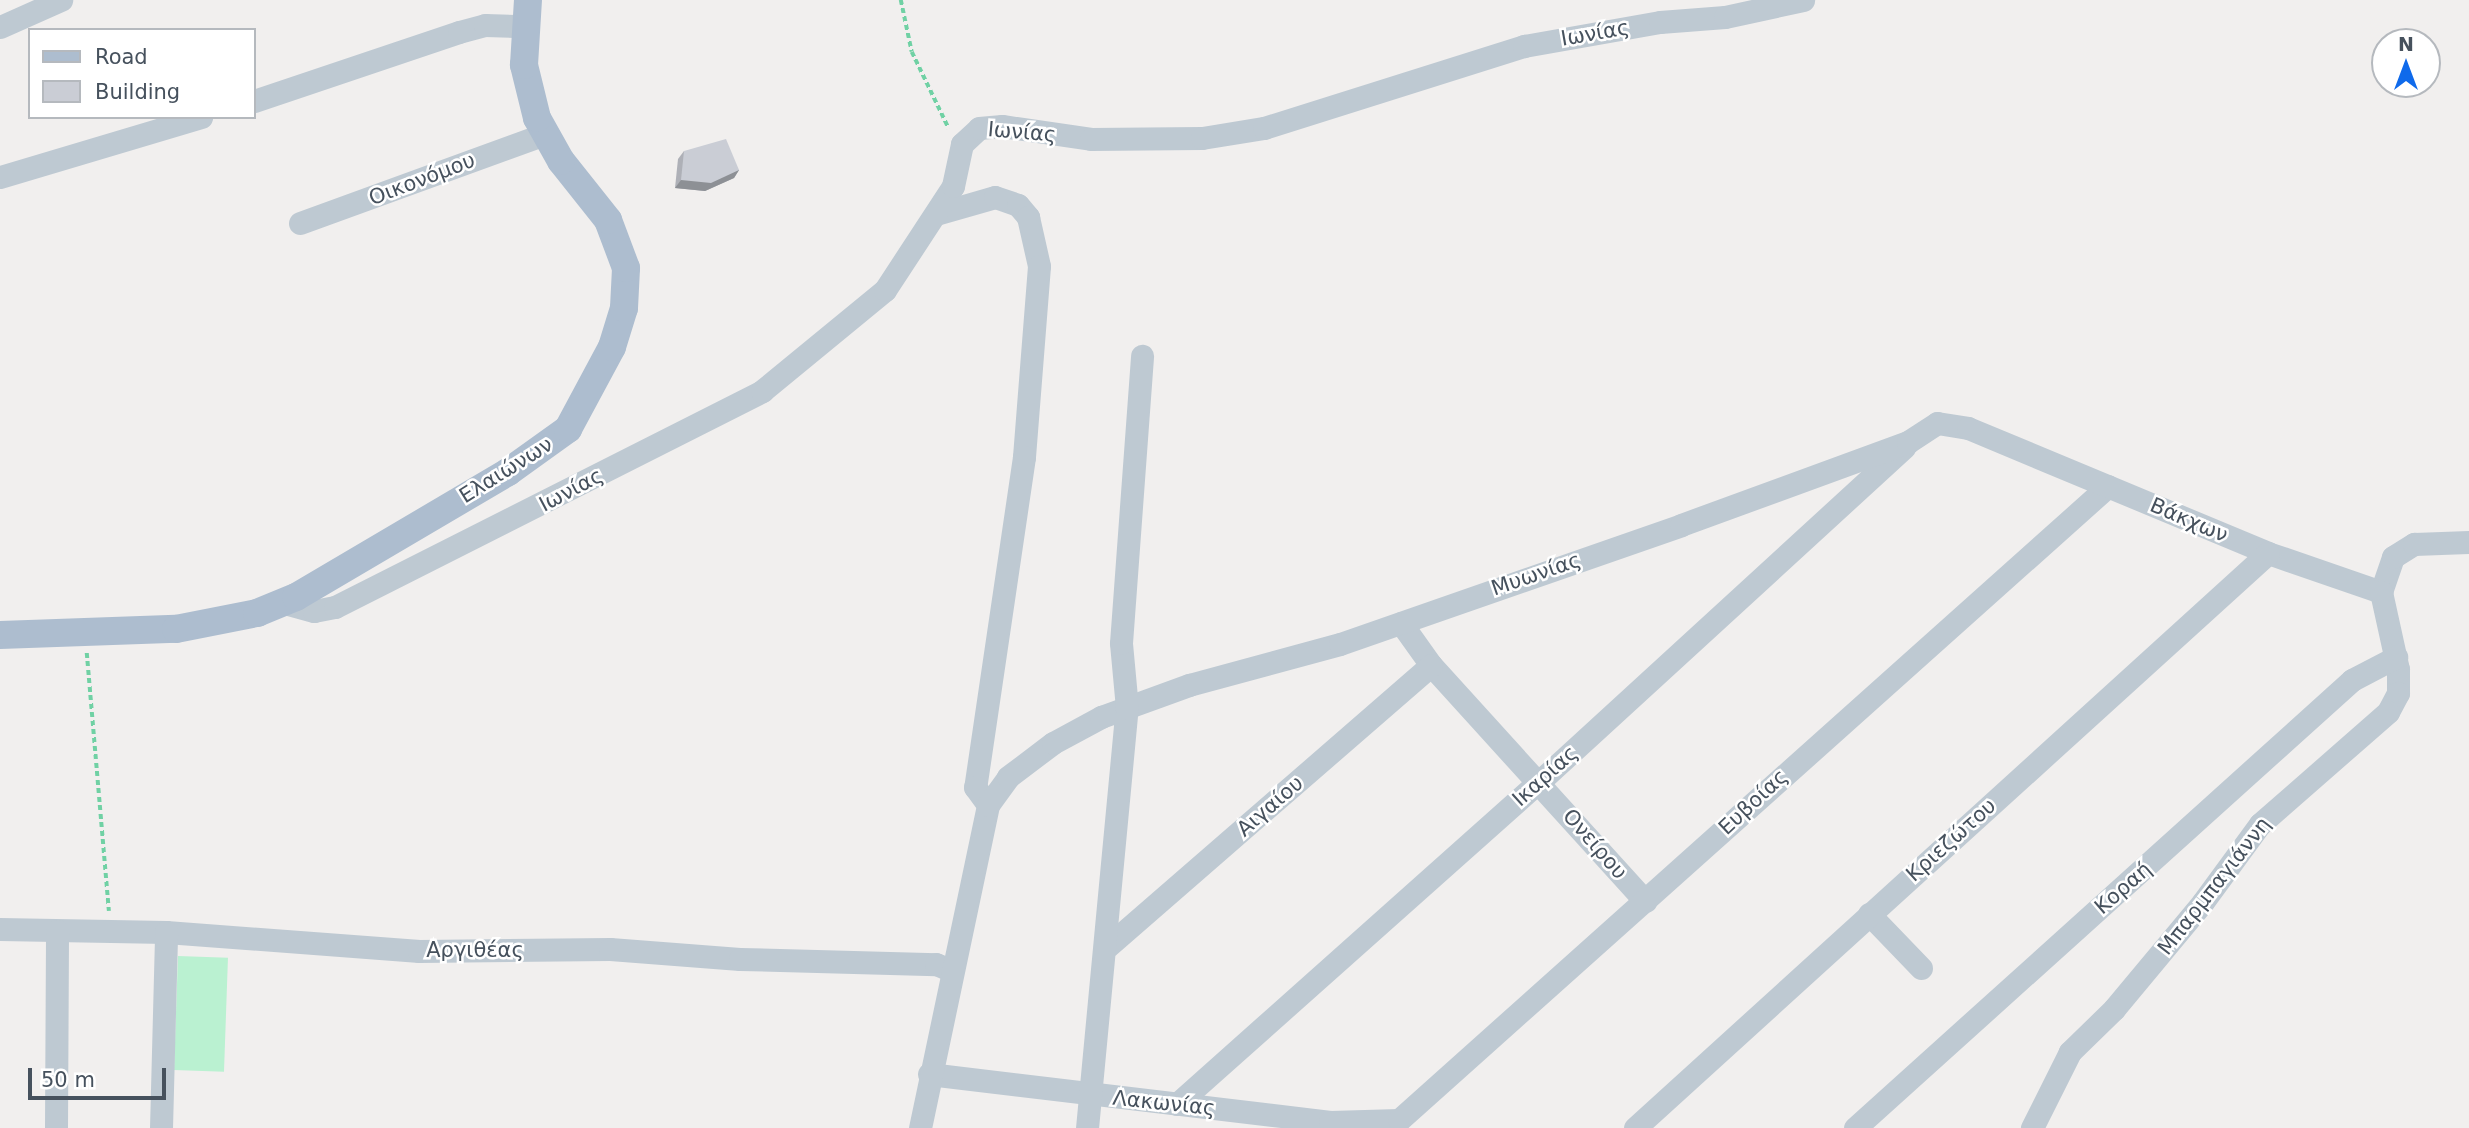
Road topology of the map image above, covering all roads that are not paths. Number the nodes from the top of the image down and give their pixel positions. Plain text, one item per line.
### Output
1 (61, 0) edge
2 (1804, 0) edge
3 (526, 13) edge
4 (0, 27) edge
5 (256, 100) edge
6 (194, 119) edge
7 (544, 134) junction
8 (0, 177) edge
9 (936, 214) junction
10 (300, 223) dead end
11 (1142, 356) dead end
12 (1937, 423) joint
13 (1908, 442) junction
14 (2108, 486) junction
15 (2469, 542) edge
16 (2269, 553) junction
17 (2381, 592) junction
18 (284, 603) junction
19 (1401, 623) junction
20 (0, 635) edge
21 (2396, 657) junction
22 (1431, 665) junction
23 (1127, 708) junction
24 (1540, 781) junction
25 (988, 806) junction
26 (1645, 901) junction
27 (1868, 914) junction
28 (0, 929) edge
29 (57, 931) junction
30 (166, 932) junction
31 (1108, 946) junction
32 (1921, 968) dead end
33 (950, 970) junction
34 (929, 1074) junction
35 (1091, 1095) junction
36 (1177, 1104) junction
37 (1400, 1124) edge
38 (56, 1128) edge
39 (161, 1128) edge
40 (920, 1128) edge
41 (1087, 1128) edge
42 (1635, 1128) edge
43 (1855, 1128) edge
44 (2032, 1128) edge

1 - 4 street
2 - 9 street, Ιωνίας
3 - 5 street
3 - 7 main road, Ελαιώνων
6 - 8 street
7 - 10 street, Οικονόμου
7 - 18 main road, Ελαιώνων
9 - 18 street, Ιωνίας
9 - 25 street
11 - 23 street
12 - 13 street, Μυωνίας
12 - 14 street, Βάκχων
13 - 19 street, Μυωνίας
13 - 24 street, Ικαρίας
14 - 16 street, Βάκχων
14 - 26 street, Ευβοίας
15 - 17 street
16 - 17 street, Βάκχων
16 - 27 street, Κριεζώτου
17 - 21 street
18 - 20 main road, Ελαιώνων
19 - 22 street, Ονείρου
19 - 23 street, Μυωνίας
21 - 43 street, Κοραή
21 - 44 street, Μπαρμπαγιάννη
22 - 24 street, Ονείρου
22 - 31 street, Αιγαίου
23 - 25 street, Μυωνίας
23 - 31 street
24 - 26 street, Ονείρου
24 - 36 street, Ικαρίας
25 - 33 street
26 - 37 street, Ευβοίας
27 - 32 street
27 - 42 street, Κριεζώτου
28 - 29 street, Αργιθέας
29 - 30 street, Αργιθέας
29 - 38 street
30 - 33 street, Αργιθέας
30 - 39 street
31 - 35 street
33 - 34 street
34 - 35 street, Λακωνίας
34 - 40 street
35 - 36 street, Λακωνίας
35 - 41 street
36 - 37 street, Λακωνίας

